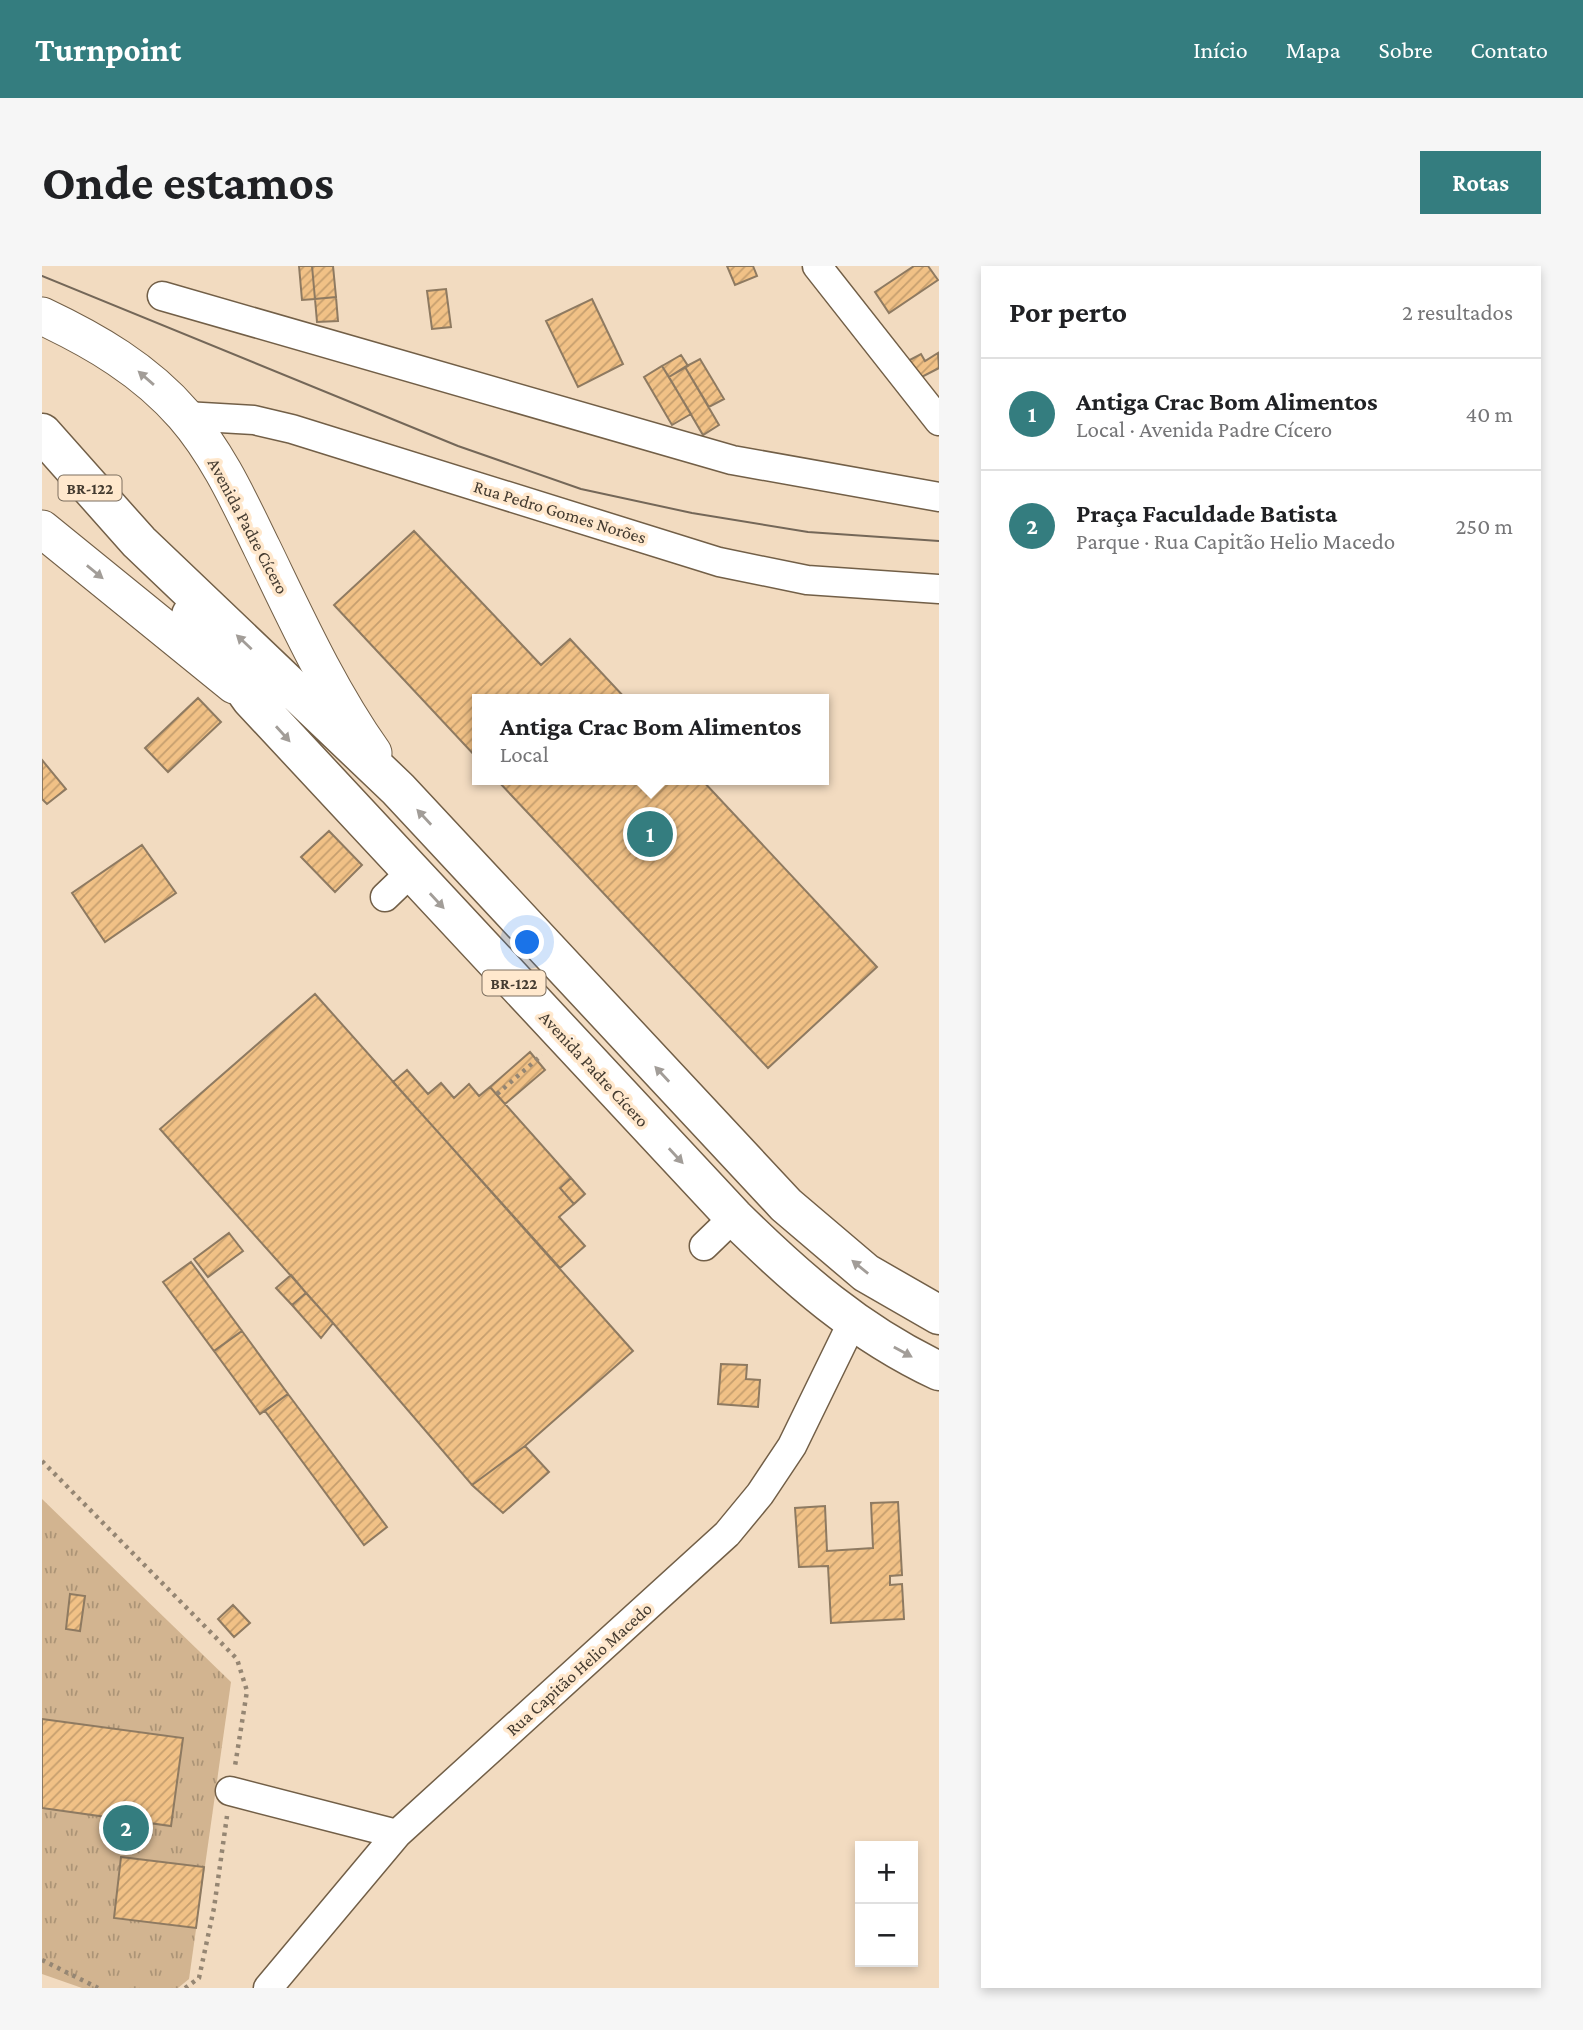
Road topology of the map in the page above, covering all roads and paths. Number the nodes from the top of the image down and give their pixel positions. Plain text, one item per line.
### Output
1 (817, 266) edge
2 (162, 296) dead end
3 (42, 316) edge
4 (185, 416) junction
5 (939, 421) edge
6 (42, 433) edge
7 (939, 497) edge
8 (42, 529) edge
9 (139, 542) junction
10 (939, 589) edge
11 (251, 699) junction
12 (398, 789) junction
13 (537, 1060) dead end
14 (496, 1094) dead end
15 (734, 1217) junction
16 (704, 1246) dead end
17 (939, 1315) edge
18 (852, 1323) junction
19 (939, 1371) edge
20 (42, 1461) edge
21 (230, 1791) junction
22 (397, 1834) junction
23 (42, 1961) edge
24 (98, 1988) edge
25 (185, 1988) edge
26 (268, 1988) edge

1 - 5 street
2 - 7 street
4 -> 3 main road, Avenida Padre Cícero
4 - 10 street, Rua Pedro Gomes Norões
4 - 12 main road, Avenida Padre Cícero
6 - 9 highway, Avenida Padre Cícero / BR-122
8 -> 11 main road, Avenida Padre Cícero
9 - 11 highway, Avenida Padre Cícero / BR-122
12 -> 9 highway, Avenida Padre Cícero / BR-122
11 -> 15 highway, Avenida Padre Cícero / BR-122
17 -> 12 highway, Avenida Padre Cícero / BR-122
13 - 14 path
15 - 16 street
15 - 18 highway, Avenida Padre Cícero / BR-122
18 -> 19 highway, Avenida Padre Cícero / BR-122
18 - 22 street, Rua Capitão Helio Macedo
20 - 21 path
21 - 22 street
21 - 25 path
22 - 26 street, Rua Capitão Helio Macedo
23 - 24 path

